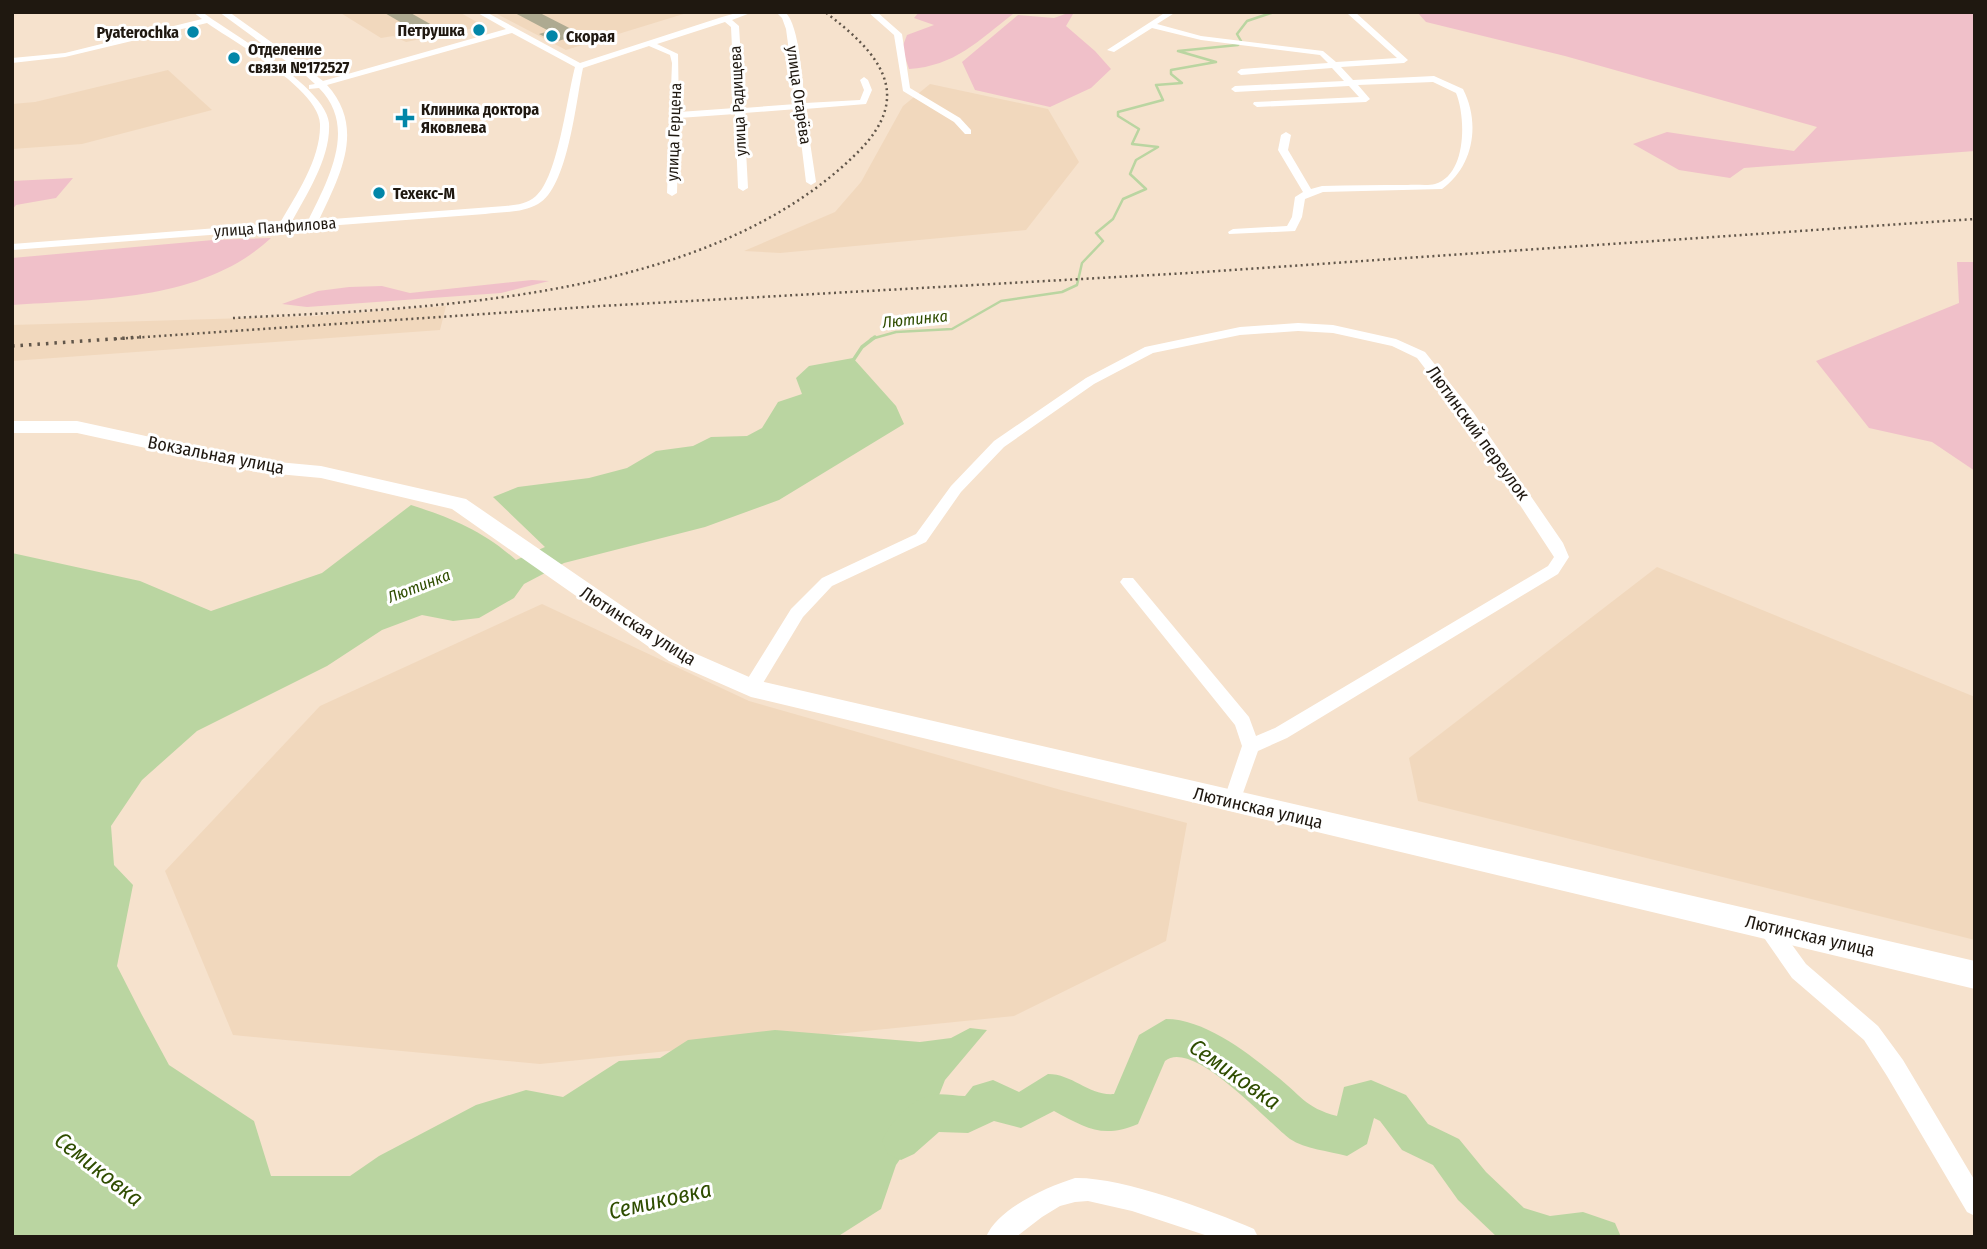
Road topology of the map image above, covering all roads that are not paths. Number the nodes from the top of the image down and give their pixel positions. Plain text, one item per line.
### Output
1 (223, 12) edge
2 (480, 12) edge
3 (749, 12) edge
4 (780, 12) edge
5 (872, 12) edge
6 (1172, 12) edge
7 (1352, 14) dead end
8 (203, 15) edge
9 (725, 19) junction
10 (1150, 25) junction
11 (513, 30) junction
12 (651, 44) junction
13 (1111, 50) dead end
14 (12, 61) edge
15 (579, 66) junction
16 (1339, 66) junction
17 (1241, 72) dead end
18 (864, 80) dead end
19 (1352, 81) junction
20 (320, 84) junction
21 (1235, 89) dead end
22 (303, 90) junction
23 (1257, 104) dead end
24 (800, 107) junction
25 (737, 111) junction
26 (677, 115) junction
27 (968, 132) dead end
28 (1286, 135) dead end
29 (811, 182) dead end
30 (743, 188) dead end
31 (1308, 192) junction
32 (672, 193) dead end
33 (312, 224) junction
34 (284, 226) junction
35 (1233, 232) dead end
36 (12, 247) edge
37 (12, 427) edge
38 (459, 504) joint
39 (1128, 582) dead end
40 (751, 688) junction
41 (1251, 746) junction
42 (1232, 802) junction
43 (1767, 926) junction
44 (1975, 975) edge
45 (1975, 1204) edge
46 (998, 1237) edge
47 (1246, 1237) edge

1 - 20 street
2 - 11 street
3 - 9 street
4 - 24 street, улица Огарёва
5 - 27 street
6 - 10 street
7 - 16 street
8 - 14 street
8 - 22 street
9 - 12 street
9 - 25 street, улица Радищева
10 - 13 street
10 - 16 street
11 - 15 street
11 - 20 street
12 - 15 street
12 - 26 street, улица Герцена
15 - 33 street, улица Панфилова
16 - 17 street
16 - 19 street
18 - 24 street
19 - 21 street
19 - 23 street
19 - 31 street
20 - 22 street
20 - 33 street
22 - 34 street
24 - 25 street
24 - 29 street, улица Огарёва
25 - 26 street
25 - 30 street, улица Радищева
26 - 32 street, улица Герцена
28 - 31 street
31 - 35 street
33 - 34 street, улица Панфилова
34 - 36 street, улица Панфилова
37 - 38 main road, Вокзальная улица
38 - 40 main road, Лютинская улица
39 - 41 street
40 - 41 street, Лютинский переулок
40 - 42 main road, Лютинская улица
41 - 42 street
42 - 43 main road, Лютинская улица
43 - 44 main road, Лютинская улица
43 - 45 street
46 - 47 street

